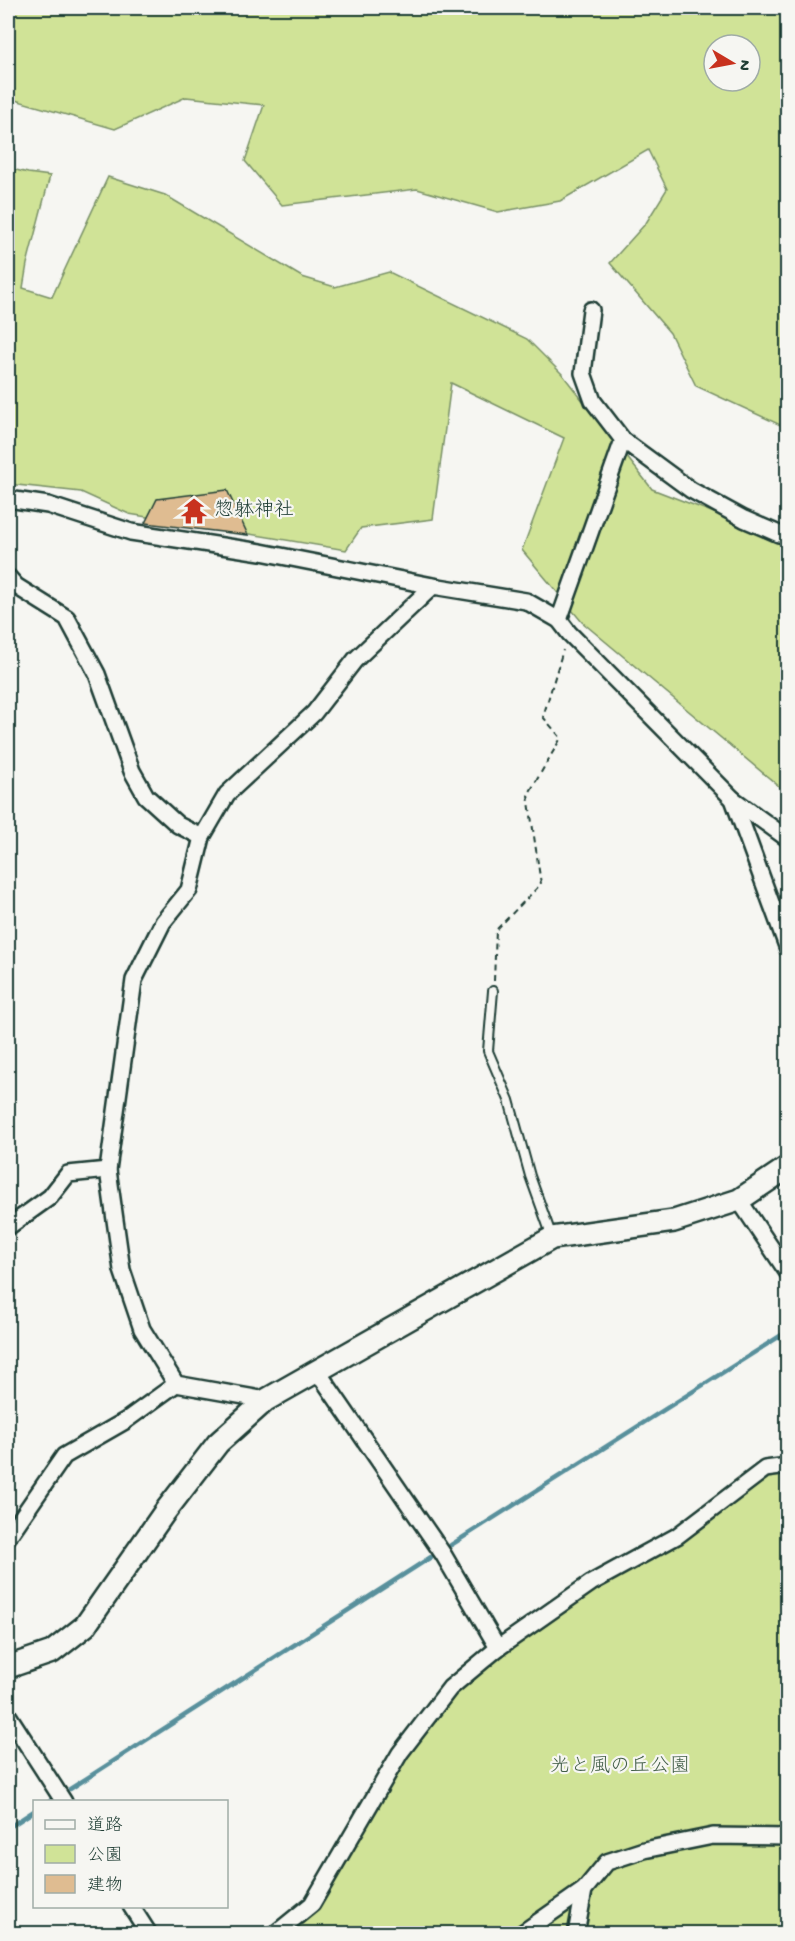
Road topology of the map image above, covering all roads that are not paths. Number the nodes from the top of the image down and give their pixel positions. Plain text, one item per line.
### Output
1 (591, 310) dead end
2 (622, 440) junction
3 (8, 499) edge
4 (788, 535) edge
5 (8, 577) edge
6 (433, 586) junction
7 (559, 620) junction
8 (733, 800) junction
9 (202, 837) junction
10 (788, 840) edge
11 (788, 949) edge
12 (493, 992) road end
13 (788, 1167) edge
14 (108, 1170) junction
15 (739, 1200) junction
16 (8, 1227) edge
17 (552, 1238) junction
18 (788, 1273) edge
19 (318, 1372) junction
20 (176, 1384) junction
21 (266, 1400) junction
22 (788, 1466) edge
23 (8, 1536) edge
24 (498, 1648) junction
25 (8, 1667) edge
26 (8, 1714) edge
27 (62, 1800) edge
28 (788, 1837) edge
29 (584, 1890) junction
30 (132, 1908) edge
31 (148, 1934) edge
32 (275, 1934) edge
33 (521, 1934) edge
34 (576, 1934) edge

1 - 2 street
2 - 4 street
2 - 7 street
3 - 6 street
5 - 9 street
6 - 7 street
6 - 9 street
7 - 8 street
8 - 10 street
8 - 11 street
9 - 14 street
12 - 17 lane
13 - 15 street
14 - 16 street
14 - 20 street
15 - 17 street
15 - 18 street
17 - 19 street
19 - 21 street
19 - 24 street
20 - 21 street
20 - 23 street
21 - 25 street
22 - 24 street
24 - 32 street
26 - 27 street
28 - 29 street
29 - 33 street
29 - 34 street
30 - 31 street

